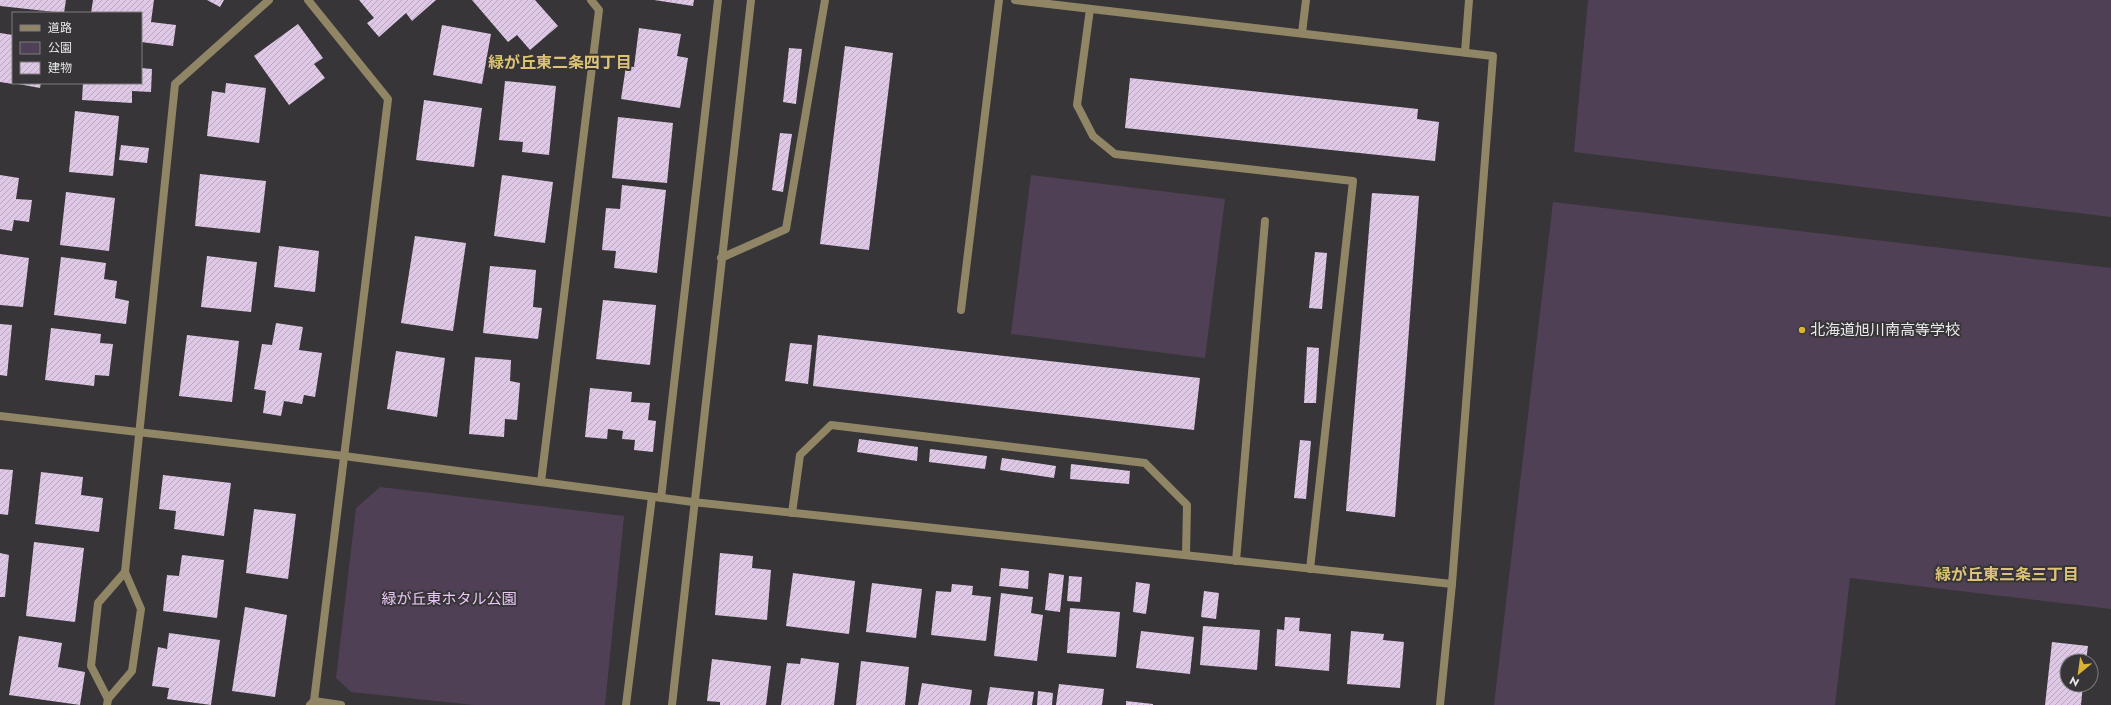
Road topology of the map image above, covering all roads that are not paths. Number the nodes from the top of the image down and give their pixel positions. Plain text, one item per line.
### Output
1 (269, 0) edge
2 (308, 0) edge
3 (591, 0) edge
4 (718, 0) edge
5 (750, 0) edge
6 (825, 0) edge
7 (999, 0) edge
8 (1015, 0) edge
9 (1306, 0) edge
10 (1469, 0) edge
11 (1090, 9) junction
12 (1302, 33) junction
13 (1465, 52) junction
14 (1265, 221) dead end
15 (721, 258) junction
16 (961, 310) dead end
17 (0, 416) edge
18 (140, 431) junction
19 (344, 456) junction
20 (541, 482) junction
21 (652, 497) junction
22 (661, 498) junction
23 (693, 502) junction
24 (792, 513) junction
25 (1186, 556) junction
26 (1236, 561) junction
27 (1310, 569) junction
28 (125, 572) junction
29 (1452, 584) junction
30 (108, 702) edge
31 (312, 703) edge
32 (341, 705) edge
33 (626, 705) edge
34 (672, 705) edge
35 (1440, 705) edge

1 - 18 street
2 - 19 street
3 - 20 street
4 - 22 street
5 - 15 street
6 - 15 street
7 - 16 street
8 - 11 street
9 - 12 street
10 - 13 street
11 - 12 street
11 - 27 street
12 - 13 street
13 - 29 street
14 - 26 street
15 - 23 street
17 - 18 street
18 - 19 street
18 - 28 street
19 - 20 street
19 - 31 street
20 - 21 street
21 - 22 street
21 - 33 street
22 - 23 street
23 - 24 street
23 - 34 street
24 - 25 street
24 - 25 street
25 - 26 street
26 - 27 street
27 - 29 street
28 - 30 street
28 - 30 street
29 - 35 street
31 - 32 street

